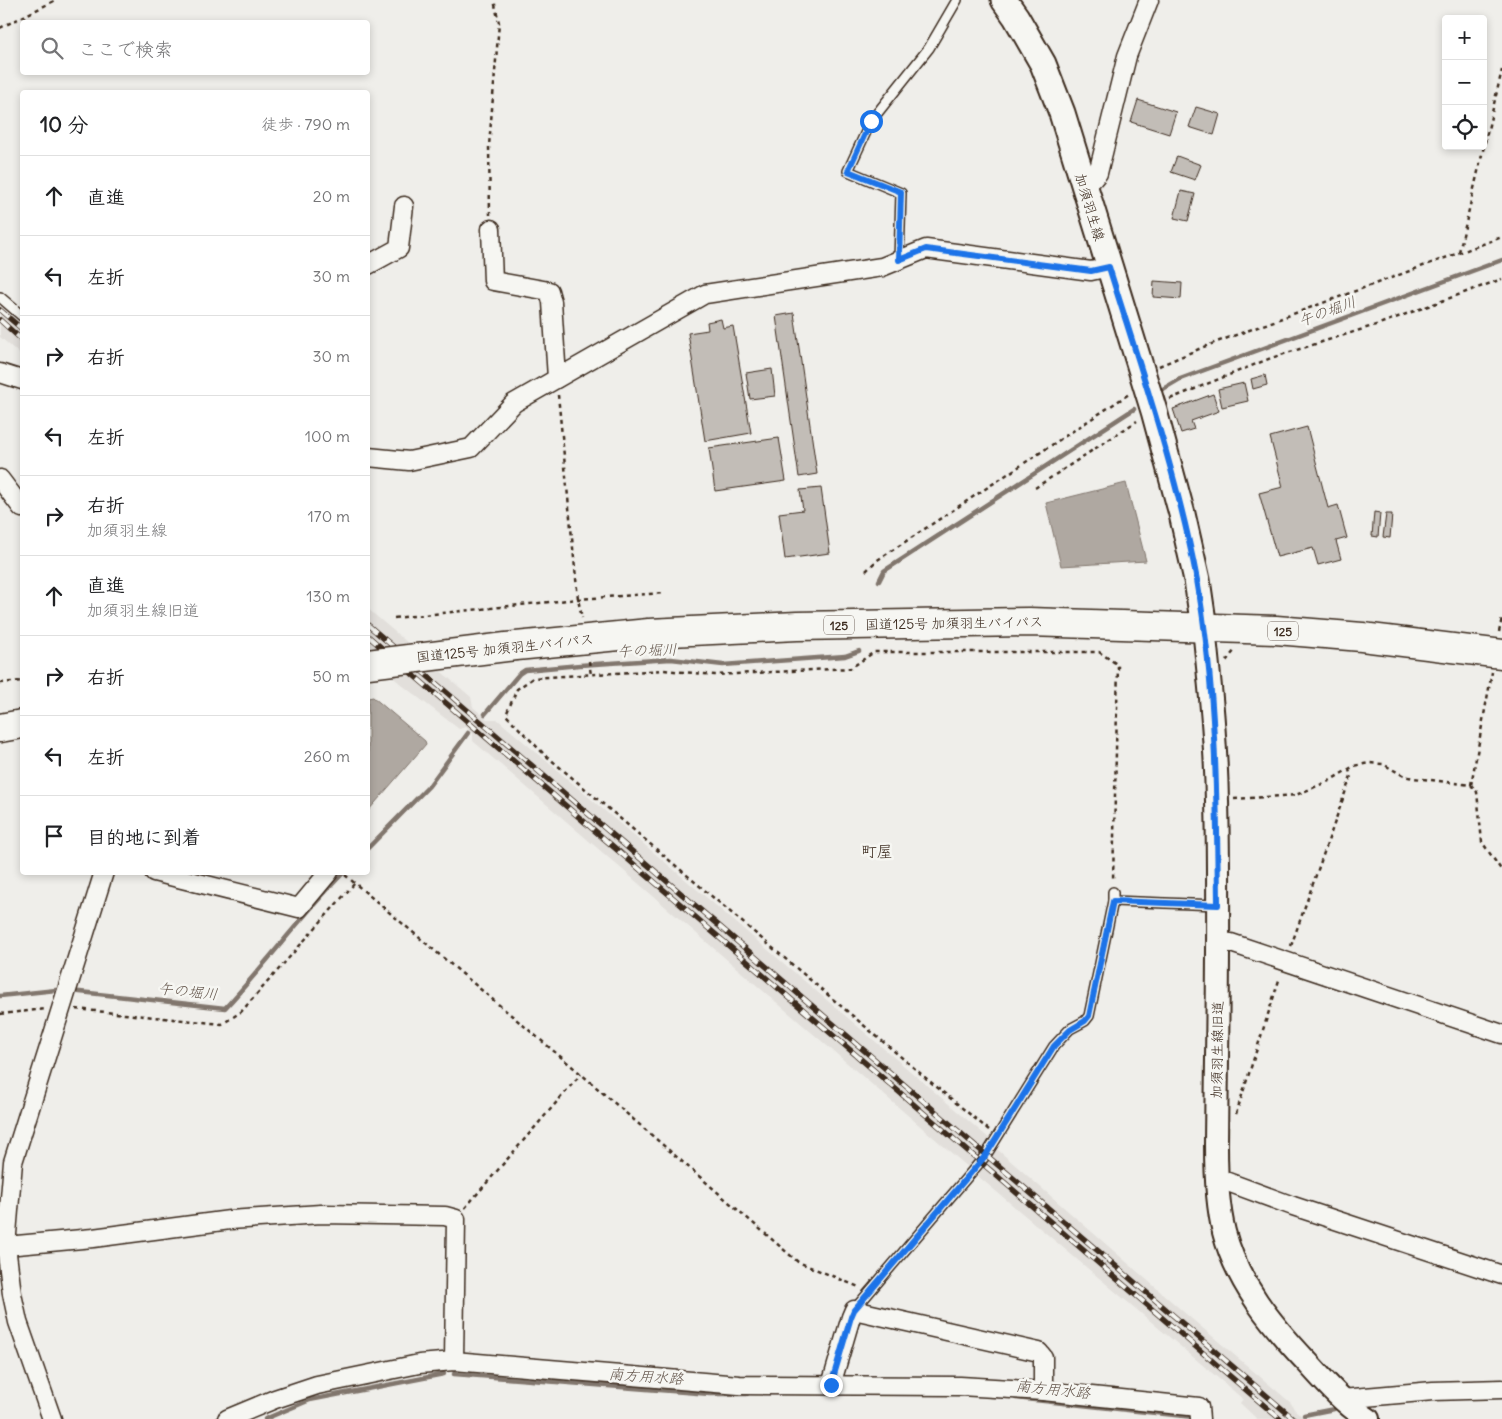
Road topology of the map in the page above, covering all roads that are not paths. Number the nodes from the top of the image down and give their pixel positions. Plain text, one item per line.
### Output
1 (957, 0) edge
2 (1004, 0) edge
3 (1149, 0) edge
4 (1083, 184) junction
5 (404, 206) dead end
6 (491, 229) road end
7 (899, 260) junction
8 (370, 264) edge
9 (1109, 267) junction
10 (0, 297) edge
11 (20, 314) edge
12 (0, 373) edge
13 (556, 378) junction
14 (20, 379) edge
15 (370, 456) edge
16 (0, 479) edge
17 (20, 505) edge
18 (1204, 628) junction
19 (1500, 640) edge
20 (370, 664) edge
21 (20, 724) edge
22 (0, 728) edge
23 (103, 875) edge
24 (166, 875) edge
25 (326, 875) edge
26 (1218, 905) junction
27 (1218, 942) junction
28 (1502, 1034) edge
29 (1217, 1178) junction
30 (6, 1246) junction
31 (1502, 1274) edge
32 (854, 1310) junction
33 (454, 1361) junction
34 (831, 1385) junction
35 (1501, 1386) edge
36 (1043, 1390) junction
37 (1357, 1412) edge
38 (52, 1419) edge
39 (227, 1419) edge
40 (1200, 1419) edge

1 - 7 lane
2 - 4 main road, 加須羽生線
3 - 4 street
4 - 9 main road, 加須羽生線
5 - 8 street
6 - 13 street
7 - 9 street
7 - 13 street
9 - 18 main road, 加須羽生線
10 - 11 lane
12 - 14 street
13 - 15 street
16 - 17 street
18 - 19 highway, 国道125号 加須羽生バイパス / 125
18 - 20 highway, 国道125号 加須羽生バイパス / 125, bridge
18 - 26 street, 加須羽生線旧道
21 - 22 highway
23 - 30 street
24 - 25 street
26 - 27 street, 加須羽生線旧道
26 - 32 lane
27 - 28 street
27 - 29 street, 加須羽生線旧道
29 - 31 street
29 - 37 street, 加須羽生線旧道
30 - 33 street
30 - 38 street
32 - 34 street
32 - 36 street
33 - 34 street
33 - 39 street
34 - 36 street
35 - 37 street
36 - 40 street

